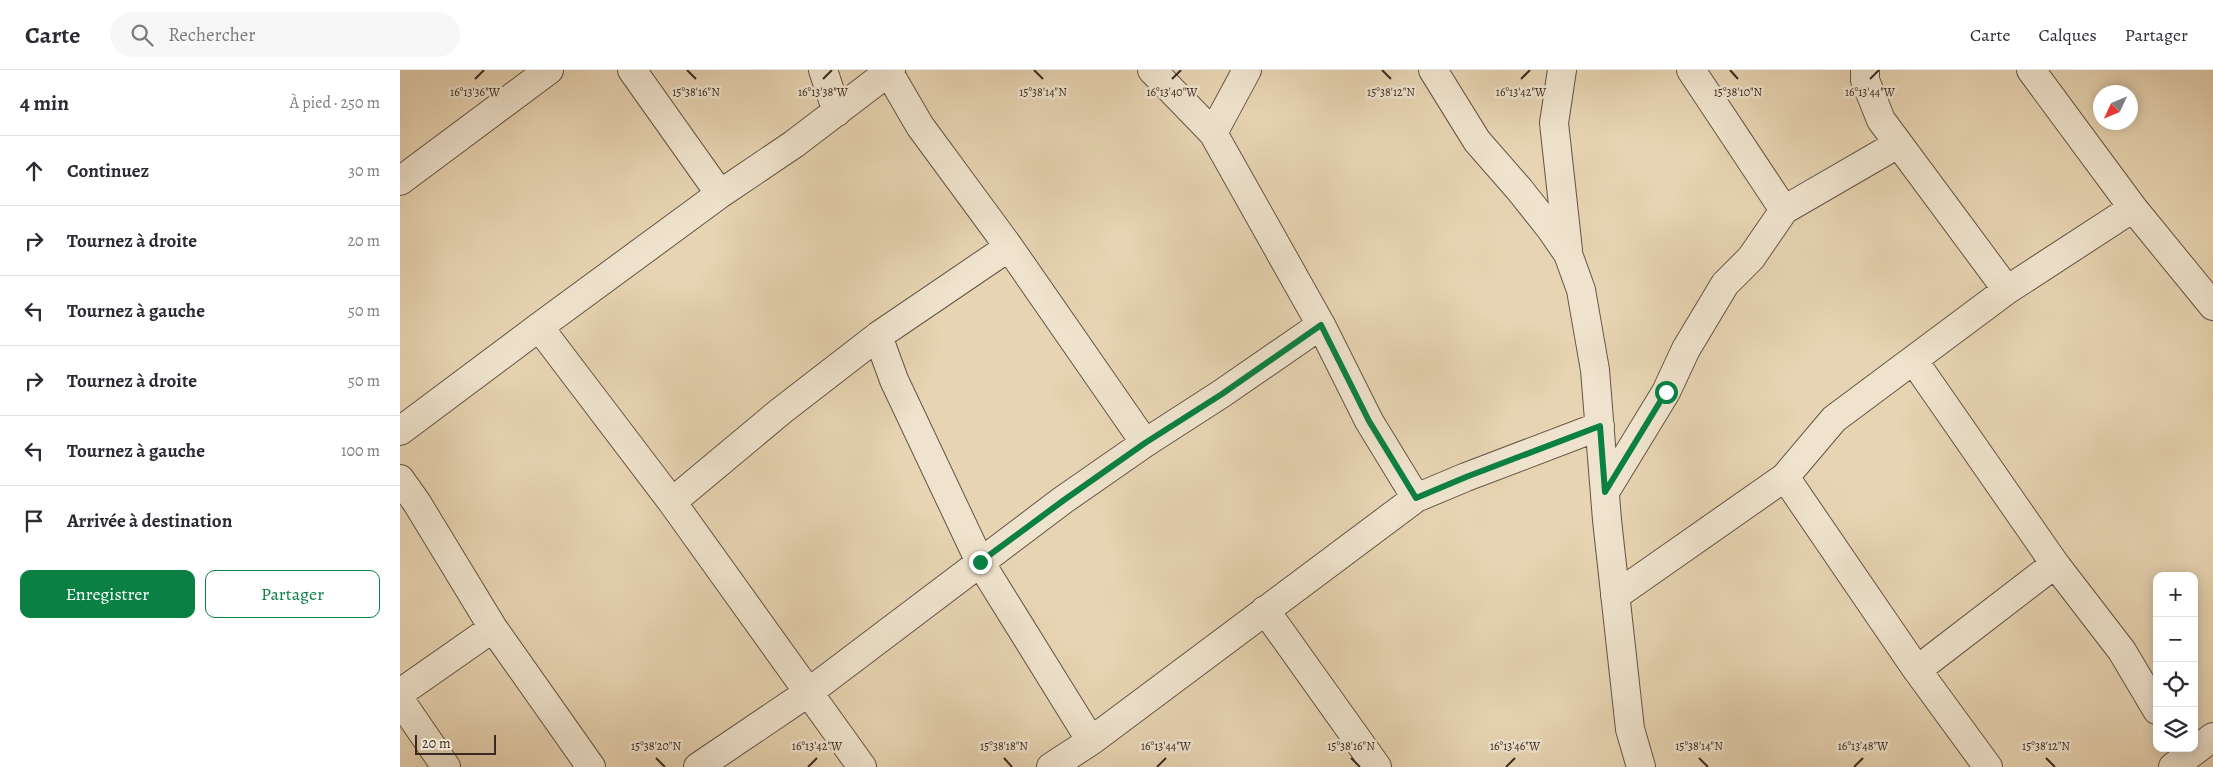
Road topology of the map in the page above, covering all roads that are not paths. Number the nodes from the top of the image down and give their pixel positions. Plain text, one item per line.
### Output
1 (549, 70) edge
2 (632, 70) edge
3 (823, 70) edge
4 (1152, 70) edge
5 (1247, 70) edge
6 (1433, 70) edge
7 (1562, 70) edge
8 (1691, 70) edge
9 (1865, 70) edge
10 (2031, 70) edge
11 (889, 71) edge
12 (837, 112) junction
13 (1213, 133) junction
14 (1898, 144) junction
15 (400, 181) edge
16 (720, 194) junction
17 (2133, 208) junction
18 (1784, 210) junction
19 (1009, 246) junction
20 (1568, 254) junction
21 (2007, 290) junction
22 (2213, 306) edge
23 (1321, 325) junction
24 (539, 326) junction
25 (878, 336) junction
26 (1914, 361) junction
27 (1600, 426) junction
28 (400, 431) edge
29 (1145, 443) junction
30 (1785, 477) junction
31 (400, 479) edge
32 (1605, 492) junction
33 (1416, 498) junction
34 (672, 502) junction
35 (980, 562) junction
36 (2055, 564) junction
37 (1615, 596) junction
38 (1265, 610) junction
39 (493, 628) junction
40 (1917, 670) junction
41 (809, 692) junction
42 (400, 693) edge
43 (400, 700) edge
44 (2155, 707) edge
45 (2213, 737) edge
46 (1091, 741) junction
47 (2182, 760) edge
48 (446, 767) edge
49 (591, 767) edge
50 (698, 767) edge
51 (862, 767) edge
52 (1051, 767) edge
53 (1378, 767) edge
54 (1641, 767) edge
55 (1988, 767) edge

1 - 15 street
2 - 16 street
3 - 12 street
4 - 13 street
5 - 13 street
6 - 20 street
7 - 20 street
8 - 18 street
9 - 14 street
10 - 17 street
11 - 12 street
11 - 19 street
12 - 16 street
13 - 23 street
14 - 18 street
14 - 21 street
16 - 24 street
17 - 21 street
17 - 22 street
18 - 32 street
19 - 25 street
19 - 29 street
20 - 27 street
21 - 26 street
23 - 29 street
23 - 33 street
24 - 28 street
24 - 34 street
25 - 34 street
25 - 35 street
26 - 30 street
26 - 36 street
27 - 32 street
27 - 33 street
29 - 35 street
30 - 37 street
30 - 40 street
31 - 39 street
32 - 37 street
33 - 38 street
34 - 41 street
35 - 41 street
35 - 46 street
36 - 40 street
36 - 44 street
37 - 54 street
38 - 46 street
38 - 53 street
39 - 42 street
39 - 49 street
40 - 55 street
41 - 50 street
41 - 51 street
43 - 48 street
45 - 47 street
46 - 52 street

